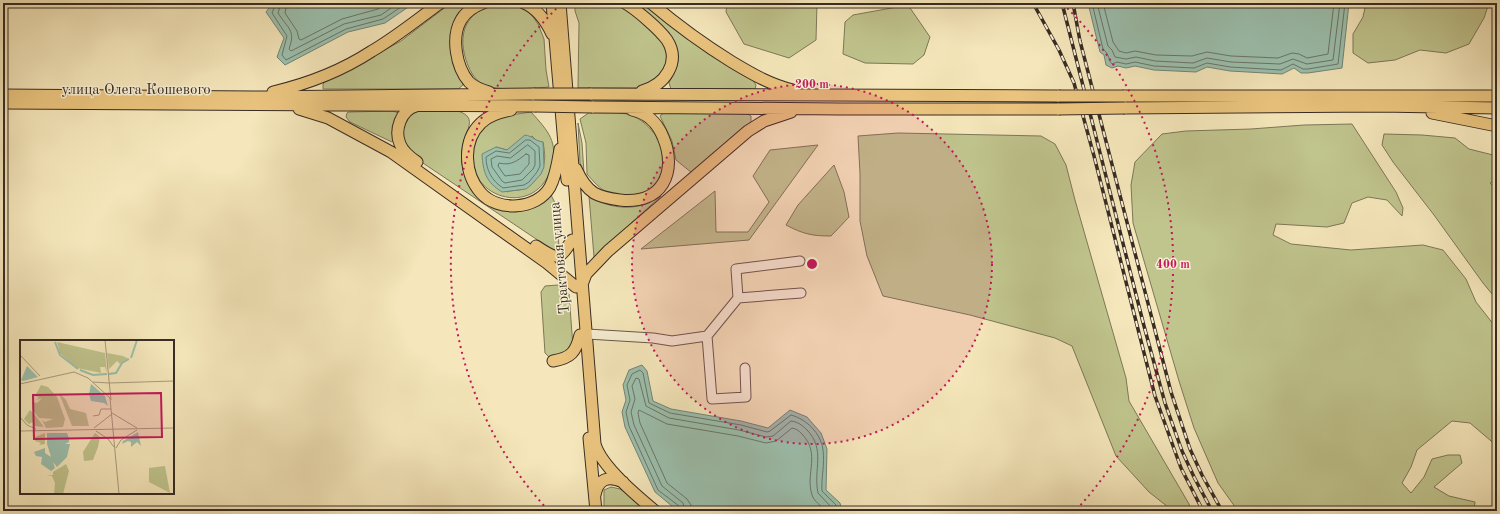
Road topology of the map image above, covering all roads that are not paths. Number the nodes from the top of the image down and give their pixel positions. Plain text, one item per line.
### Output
1 (440, 3) edge
2 (483, 3) edge
3 (524, 3) edge
4 (552, 3) edge
5 (625, 3) edge
6 (651, 3) edge
7 (562, 6) edge
8 (554, 39) junction
9 (499, 94) junction
10 (590, 94) junction
11 (840, 94) junction
12 (3, 95) edge
13 (1497, 96) edge
14 (253, 97) junction
15 (3, 103) edge
16 (268, 105) junction
17 (419, 105) junction
18 (535, 106) junction
19 (1380, 106) junction
20 (592, 107) junction
21 (1497, 108) edge
22 (840, 109) junction
23 (1497, 126) edge
24 (563, 130) junction
25 (573, 163) junction
26 (572, 240) junction
27 (800, 261) dead end
28 (580, 285) junction
29 (801, 293) dead end
30 (738, 298) junction
31 (584, 335) junction
32 (707, 336) junction
33 (553, 361) dead end
34 (745, 368) dead end
35 (623, 482) junction
36 (594, 497) junction
37 (596, 511) edge
38 (655, 511) edge

1 - 14 main road
2 - 9 main road
3 - 8 main road
4 - 8 main road, Трактовая улица
5 - 10 main road
6 - 11 main road
7 - 25 main road, Трактовая улица
8 - 24 main road, Трактовая улица
9 - 10 main road, bridge
9 - 14 main road
10 - 11 main road
11 - 13 main road, bridge
12 - 14 main road, улица Олега Кошевого
15 - 16 main road, улица Олега Кошевого
16 - 17 main road
16 - 28 main road
17 - 18 main road
17 - 26 main road
18 - 20 main road, bridge
18 - 24 main road
19 - 21 main road
19 - 22 main road, bridge
19 - 23 main road
20 - 22 main road
20 - 25 main road
22 - 28 main road
24 - 26 main road, Трактовая улица
25 - 28 main road, Трактовая улица
26 - 28 main road, Трактовая улица
27 - 30 street
28 - 31 main road, Трактовая улица
29 - 30 street
30 - 32 street
31 - 32 street
31 - 33 main road
31 - 35 main road, Трактовая улица
31 - 36 main road, Трактовая улица
32 - 34 street
35 - 36 main road
35 - 38 main road, Трактовая улица
36 - 37 main road, Трактовая улица

